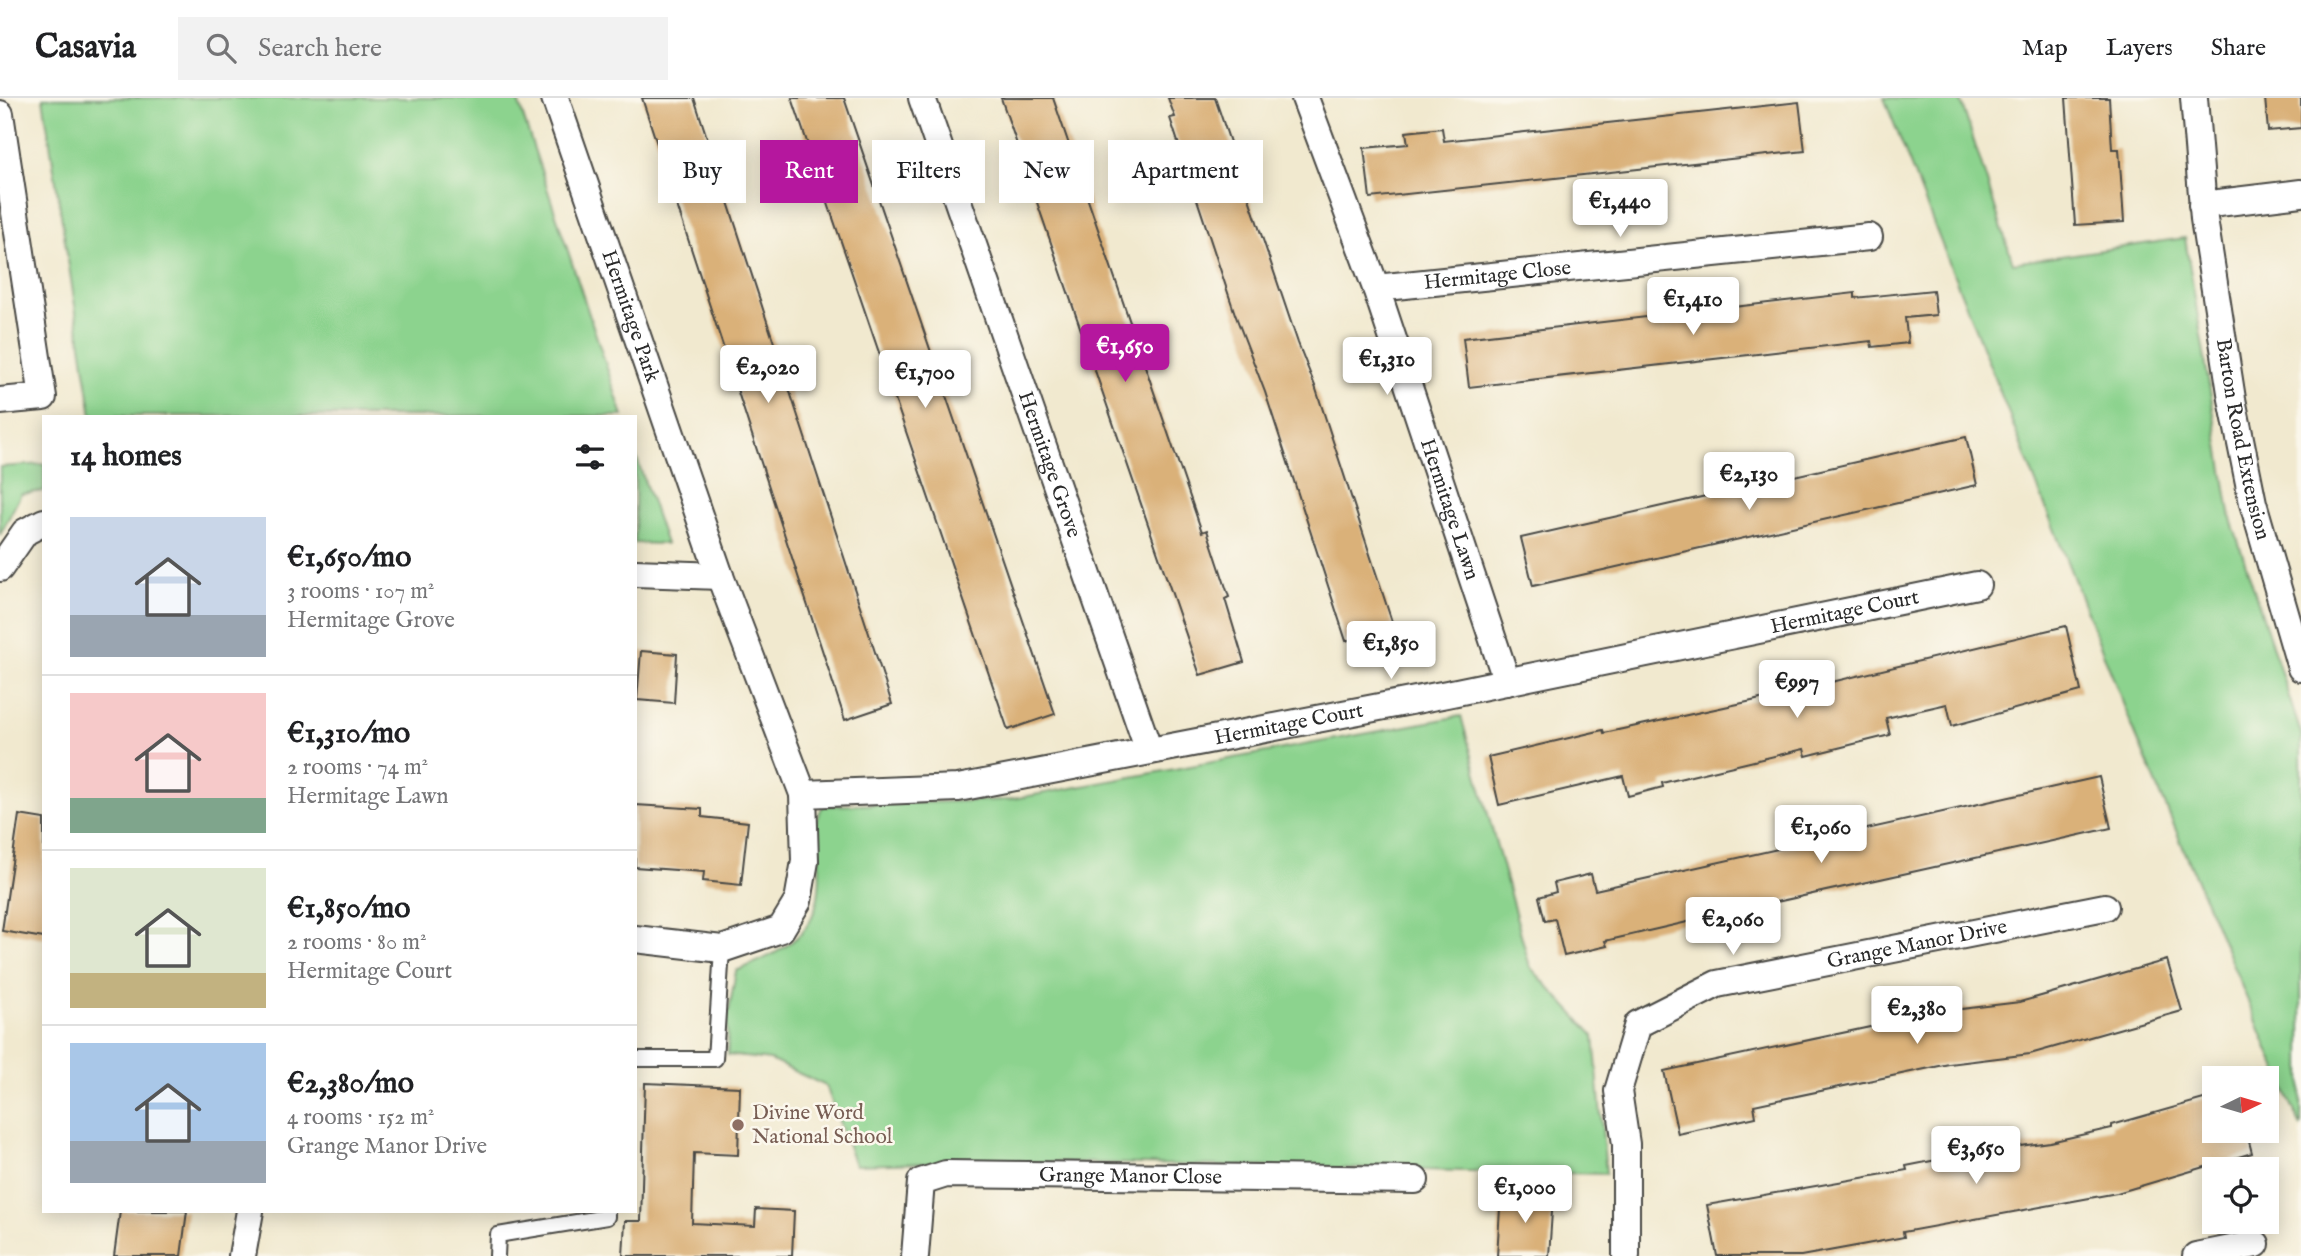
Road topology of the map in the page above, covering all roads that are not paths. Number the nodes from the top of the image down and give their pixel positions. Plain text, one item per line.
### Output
1 (555, 98) edge
2 (922, 98) edge
3 (1305, 98) edge
4 (2193, 98) edge
5 (0, 114) edge
6 (2301, 193) edge
7 (2202, 205) junction
8 (1869, 237) dead end
9 (1376, 288) junction
10 (0, 401) edge
11 (42, 523) edge
12 (0, 568) edge
13 (637, 573) edge
14 (720, 576) junction
15 (1977, 585) dead end
16 (2301, 668) edge
17 (1507, 682) junction
18 (1149, 751) junction
19 (803, 794) junction
20 (2105, 907) dead end
21 (637, 939) edge
22 (722, 949) junction
23 (637, 1059) edge
24 (1415, 1180) dead end
25 (250, 1213) edge
26 (607, 1213) edge
27 (2256, 1244) dead end
28 (242, 1256) edge
29 (497, 1256) edge
30 (915, 1256) edge
31 (1626, 1256) edge
32 (2196, 1256) edge

1 - 14 street, Hermitage Park
2 - 18 street, Hermitage Grove
3 - 9 street, Hermitage Lawn
4 - 7 street, Barton Road Extension
5 - 10 street
6 - 7 street
7 - 16 street, Barton Road Extension
8 - 9 street, Hermitage Close
9 - 17 street, Hermitage Lawn
11 - 12 street
13 - 14 street
14 - 19 street, Hermitage Park
15 - 17 street, Hermitage Court
17 - 18 street, Hermitage Court
18 - 19 street, Hermitage Court
19 - 22 street, Hermitage Park
20 - 31 street, Grange Manor Drive
21 - 22 street
22 - 23 lane
24 - 30 street, Grange Manor Close
25 - 28 street
26 - 29 lane
27 - 32 street

